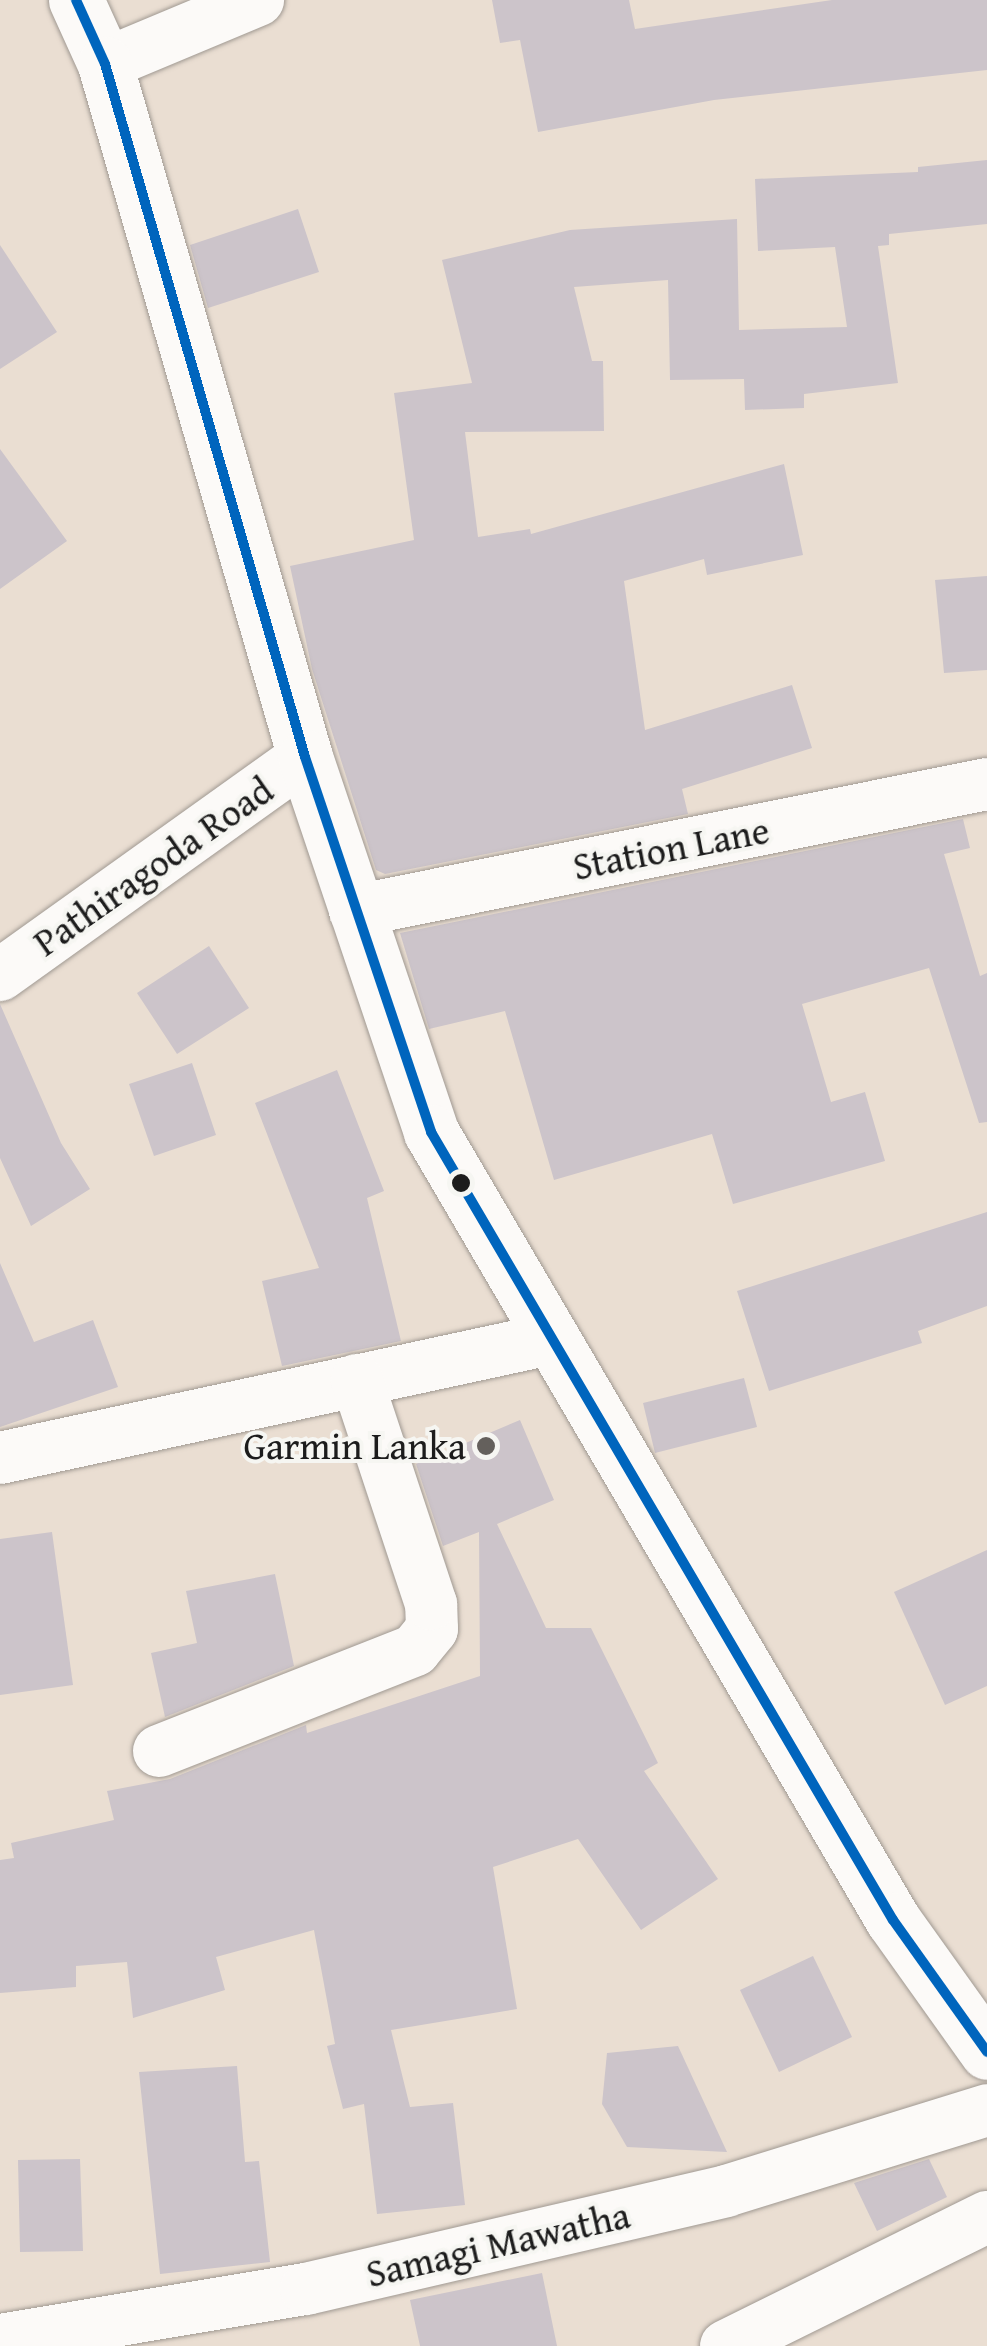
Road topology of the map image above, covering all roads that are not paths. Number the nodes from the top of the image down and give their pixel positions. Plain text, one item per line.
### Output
1 (76, 0) edge
2 (258, 0) edge
3 (106, 64) junction
4 (305, 758) junction
5 (987, 784) edge
6 (355, 911) junction
7 (0, 974) edge
8 (550, 1339) junction
9 (356, 1380) junction
10 (0, 1458) edge
11 (158, 1751) dead end
12 (987, 2052) edge
13 (987, 2110) edge
14 (987, 2217) edge
15 (0, 2340) edge
16 (726, 2346) edge

1 - 3 main road
2 - 3 street
3 - 4 main road
4 - 6 main road
4 - 7 street, Pathiragoda Road
5 - 6 street, Station Lane
6 - 8 main road
8 - 9 street
8 - 12 main road
9 - 10 street
9 - 11 street
13 - 15 street, Samagi Mawatha
14 - 16 street

